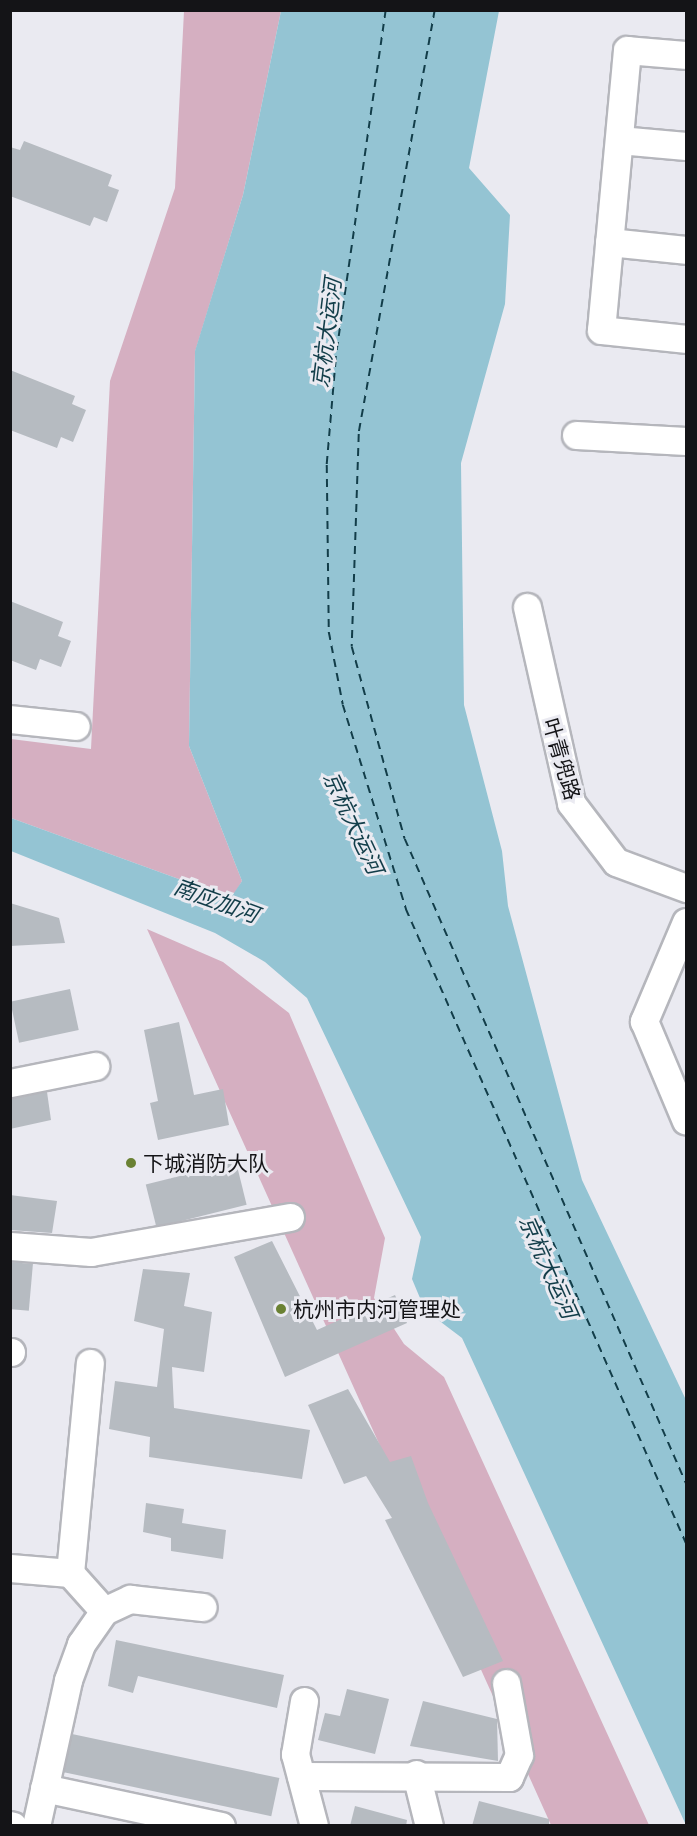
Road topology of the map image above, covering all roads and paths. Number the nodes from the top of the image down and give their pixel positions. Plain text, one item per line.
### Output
1 (687, 55) edge
2 (618, 140) junction
3 (687, 146) edge
4 (609, 242) junction
5 (687, 250) edge
6 (687, 339) edge
7 (576, 435) dead end
8 (687, 441) edge
9 (527, 607) dead end
10 (10, 719) edge
11 (76, 726) dead end
12 (687, 888) edge
13 (687, 922) edge
14 (95, 1066) dead end
15 (676, 1078) edge
16 (10, 1083) edge
17 (687, 1121) edge
18 (290, 1217) dead end
19 (10, 1246) edge
20 (90, 1363) dead end
21 (10, 1568) edge
22 (70, 1573) junction
23 (203, 1607) dead end
24 (104, 1611) junction
25 (506, 1683) dead end
26 (304, 1701) dead end
27 (416, 1774) junction
28 (301, 1776) junction
29 (44, 1788) junction
30 (36, 1826) edge
31 (221, 1826) edge
32 (314, 1826) edge
33 (429, 1826) edge

1 - 2 street
2 - 3 street
2 - 4 street
4 - 5 street
4 - 6 street
7 - 8 street
9 - 12 street, 叶青兜路
10 - 11 street
13 - 15 street
14 - 16 street
15 - 17 street
18 - 19 street
20 - 22 street
21 - 22 street
22 - 24 street
23 - 24 street
24 - 29 street
25 - 27 street
26 - 28 street
27 - 28 street
27 - 33 street
28 - 32 street
29 - 30 street
29 - 31 street

